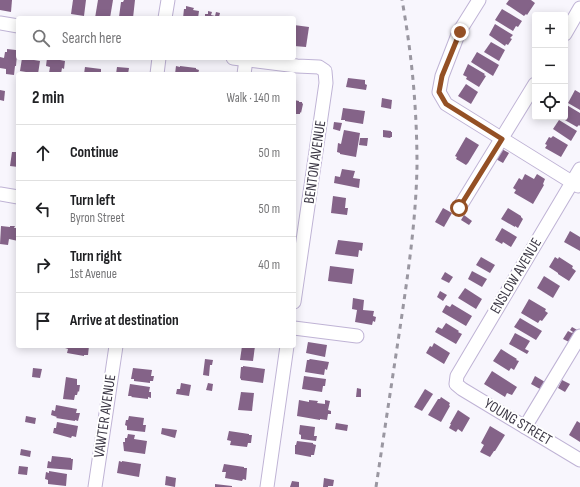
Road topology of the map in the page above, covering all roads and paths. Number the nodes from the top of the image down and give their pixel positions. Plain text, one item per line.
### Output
1 (168, 0) edge
2 (479, 0) edge
3 (580, 8) edge
4 (165, 16) edge
5 (0, 23) edge
6 (16, 26) edge
7 (568, 29) edge
8 (159, 60) edge
9 (240, 60) edge
10 (248, 60) edge
11 (157, 72) edge
12 (243, 72) edge
13 (532, 89) edge
14 (502, 139) junction
15 (580, 169) edge
16 (576, 184) edge
17 (0, 194) edge
18 (16, 197) edge
19 (459, 208) dead end
20 (296, 288) edge
21 (296, 328) edge
22 (357, 336) dead end
23 (580, 336) edge
24 (116, 348) edge
25 (287, 348) edge
26 (456, 384) joint
27 (525, 426) junction
28 (580, 460) edge
29 (95, 487) edge
30 (267, 487) edge

1 - 4 street
2 - 14 street
3 - 7 street
5 - 6 street
8 - 11 street
9 - 12 street
10 - 20 street, BENTON AVENUE
13 - 14 street
14 - 16 street
14 - 19 street
15 - 16 street, ENSLOW AVENUE
16 - 26 street, ENSLOW AVENUE
17 - 18 street
21 - 22 street
23 - 27 street
24 - 29 street, VAWTER AVENUE
25 - 30 street
26 - 27 street, YOUNG STREET
27 - 28 street, YOUNG STREET

